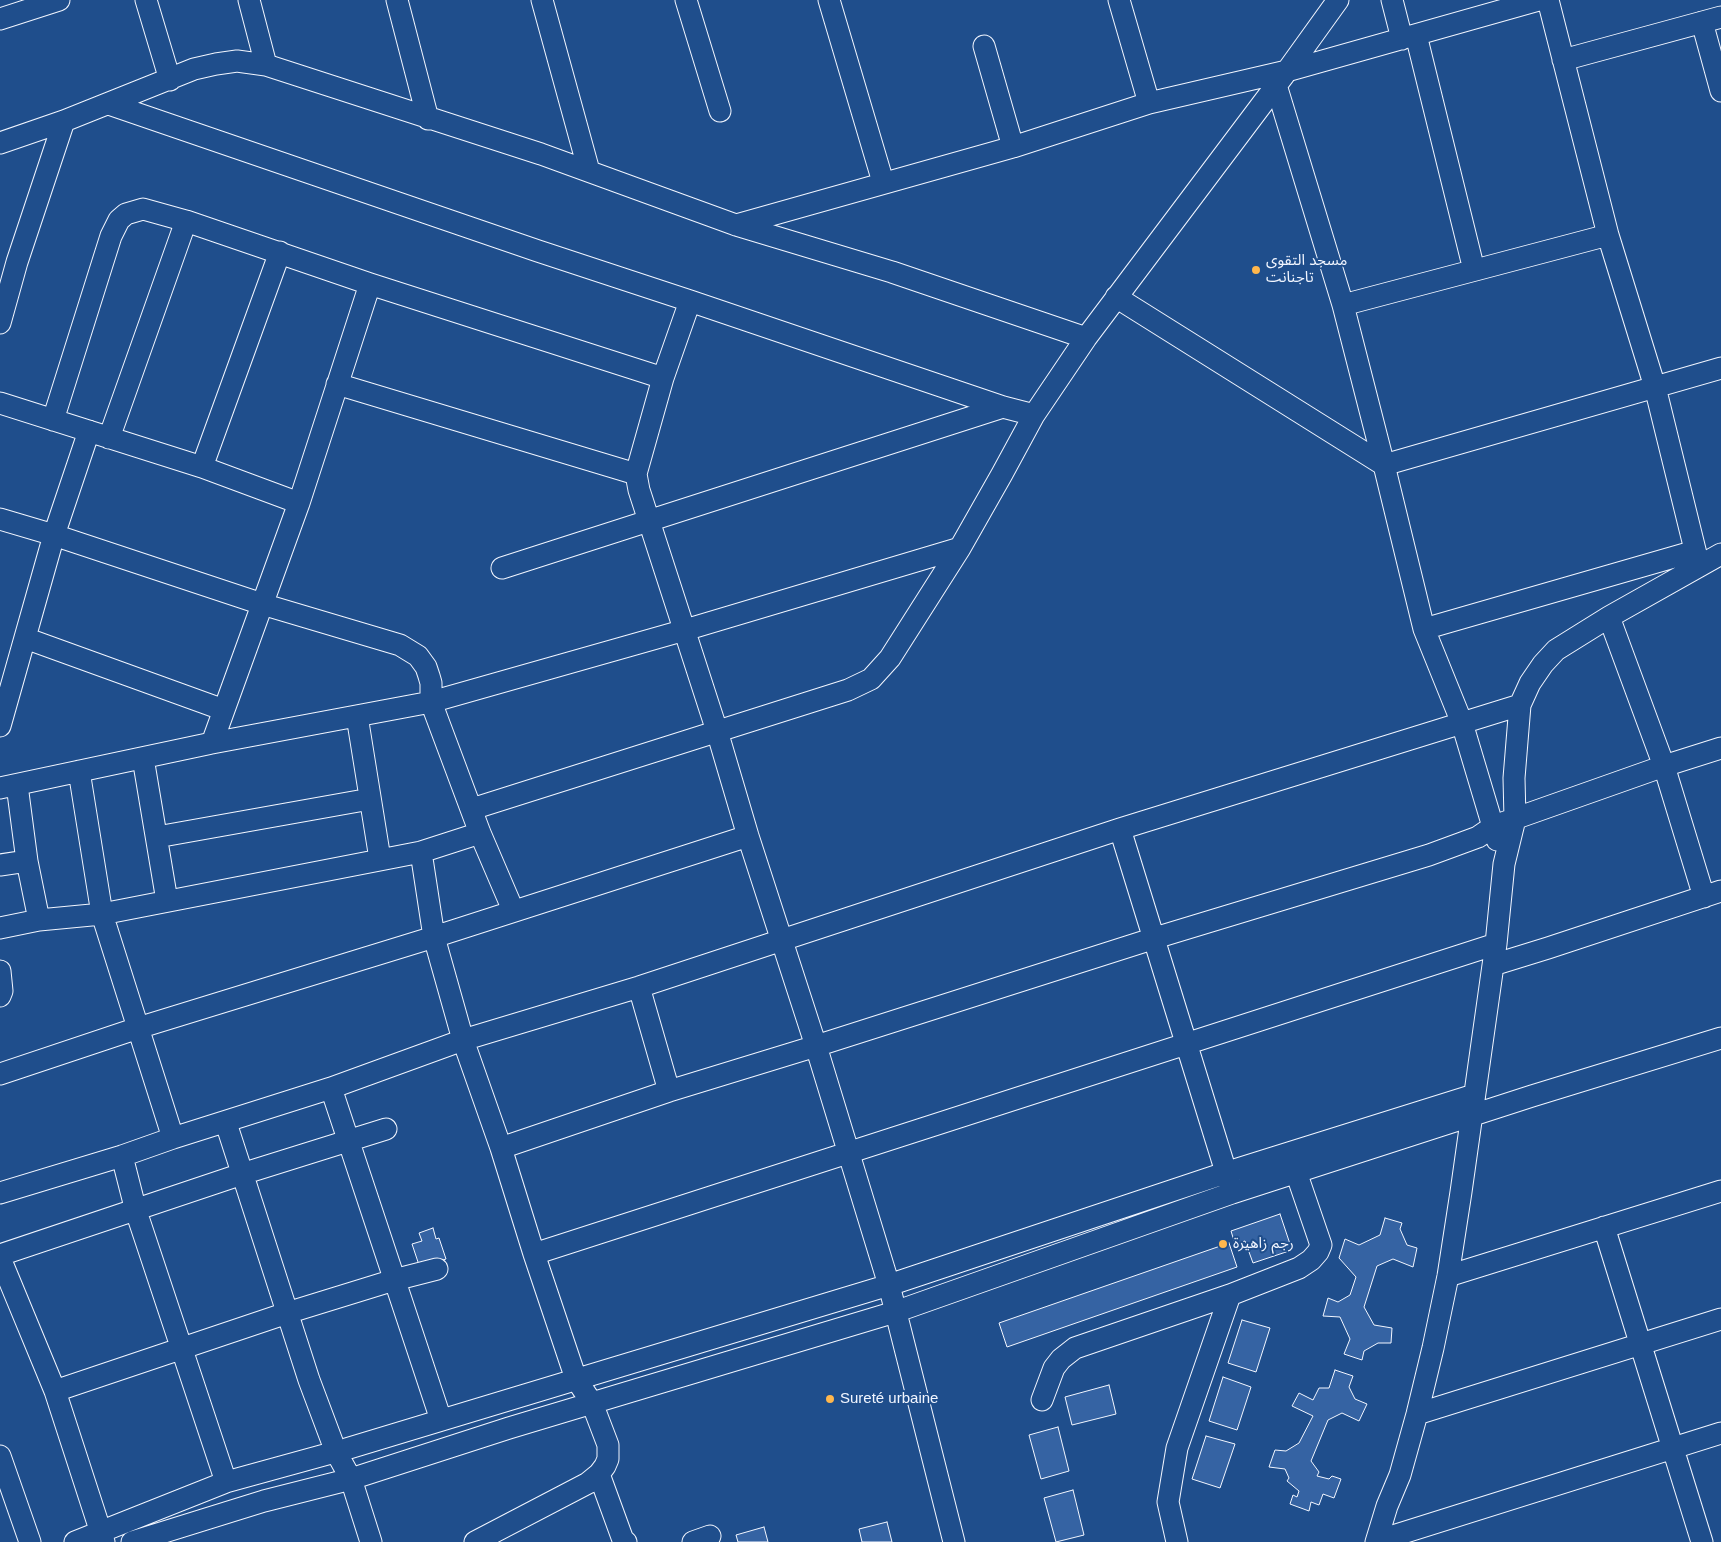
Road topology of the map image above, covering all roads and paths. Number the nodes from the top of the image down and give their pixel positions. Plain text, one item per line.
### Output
1 (59, 0) edge
2 (146, 0) edge
3 (249, 0) edge
4 (397, 0) edge
5 (542, 0) edge
6 (686, 0) edge
7 (829, 0) edge
8 (1120, 0) edge
9 (1338, 0) edge
10 (1392, 0) edge
11 (1539, 0) edge
12 (1548, 0) edge
13 (3, 12) edge
14 (1712, 19) edge
15 (1409, 37) junction
16 (984, 46) dead end
17 (1563, 60) junction
18 (266, 65) junction
19 (1281, 78) junction
20 (170, 80) junction
21 (1721, 92) edge
22 (1150, 103) junction
23 (109, 104) junction
24 (720, 111) dead end
25 (428, 119) junction
26 (64, 121) junction
27 (0, 143) edge
28 (1013, 147) junction
29 (589, 171) junction
30 (883, 182) junction
31 (186, 221) junction
32 (736, 225) junction
33 (1608, 235) junction
34 (280, 252) junction
35 (8, 264) edge
36 (1474, 270) junction
37 (370, 284) junction
38 (1116, 297) junction
39 (690, 301) junction
40 (1343, 305) junction
41 (0, 323) edge
42 (1086, 338) junction
43 (1721, 368) edge
44 (663, 378) junction
45 (337, 384) junction
46 (1655, 387) junction
47 (0, 403) edge
48 (1003, 407) junction
49 (1034, 414) junction
50 (53, 420) junction
51 (99, 434) junction
52 (1384, 465) junction
53 (202, 467) junction
54 (636, 474) junction
55 (299, 503) junction
56 (0, 519) edge
57 (648, 521) junction
58 (54, 535) junction
59 (960, 548) junction
60 (1721, 554) edge
61 (1697, 558) junction
62 (502, 568) dead end
63 (262, 604) junction
64 (1609, 617) junction
65 (684, 630) junction
66 (1424, 630) junction
67 (25, 638) junction
68 (430, 702) junction
69 (1520, 705) junction
70 (224, 710) junction
71 (357, 716) junction
72 (1462, 724) junction
73 (0, 726) edge
74 (717, 730) junction
75 (212, 743) junction
76 (1721, 748) edge
77 (143, 758) junction
78 (1664, 766) junction
79 (79, 771) junction
80 (8, 786) edge
81 (370, 799) junction
82 (472, 809) junction
83 (1515, 819) junction
84 (1494, 826) junction
85 (1120, 829) junction
86 (480, 833) junction
87 (748, 836) junction
88 (157, 837) junction
89 (421, 852) junction
90 (380, 860) junction
91 (27, 861) junction
92 (1504, 864) junction
93 (0, 865) edge
94 (1712, 894) edge
95 (166, 901) junction
96 (513, 910) junction
97 (102, 914) junction
98 (39, 920) junction
99 (0, 928) edge
100 (434, 937) junction
101 (1154, 938) junction
102 (781, 939) junction
103 (1495, 954) junction
104 (0, 971) edge
105 (639, 987) junction
106 (0, 996) edge
107 (138, 1028) junction
108 (1721, 1038) edge
109 (463, 1040) junction
110 (1187, 1044) junction
111 (816, 1046) junction
112 (0, 1074) edge
113 (331, 1088) junction
114 (670, 1091) junction
115 (1474, 1095) junction
116 (1472, 1116) junction
117 (226, 1122) junction
118 (386, 1129) dead end
119 (173, 1138) junction
120 (348, 1141) junction
121 (501, 1148) junction
122 (848, 1152) junction
123 (122, 1156) junction
124 (1296, 1172) junction
125 (1225, 1173) junction
126 (242, 1174) junction
127 (1721, 1191) edge
128 (0, 1193) edge
129 (1232, 1193) junction
130 (136, 1211) junction
131 (1604, 1227) junction
132 (534, 1254) junction
133 (0, 1257) edge
134 (437, 1269) dead end
135 (1448, 1276) junction
136 (394, 1280) junction
137 (889, 1284) junction
138 (1230, 1294) junction
139 (895, 1312) junction
140 (287, 1313) junction
141 (1721, 1320) edge
142 (1640, 1345) junction
143 (182, 1348) junction
144 (576, 1378) junction
145 (55, 1391) junction
146 (1042, 1400) dead end
147 (592, 1404) junction
148 (1417, 1414) junction
149 (441, 1420) junction
150 (1721, 1433) edge
151 (1673, 1448) junction
152 (336, 1452) junction
153 (0, 1456) edge
154 (599, 1474) junction
155 (351, 1479) junction
156 (226, 1482) junction
157 (102, 1537) edge
158 (1376, 1541) edge
159 (30, 1542) edge
160 (74, 1542) edge
161 (132, 1542) edge
162 (371, 1542) edge
163 (475, 1542) edge
164 (626, 1542) edge
165 (954, 1542) edge
166 (1177, 1542) edge
167 (1702, 1542) edge

1 - 13 street
2 - 20 street
3 - 18 street
4 - 25 street
5 - 29 street
6 - 24 street
7 - 30 street
8 - 22 street
9 - 19 street
10 - 15 street
11 - 15 street
12 - 17 street
14 - 17 street
14 - 21 street
15 - 19 street
15 - 36 street
16 - 28 street
17 - 33 street
18 - 20 street
18 - 25 street
19 - 22 street
19 - 38 street
19 - 40 street
20 - 23 street
22 - 28 street
23 - 26 street
23 - 39 street
25 - 29 street
26 - 27 street
26 - 35 street
28 - 30 street
29 - 32 street
30 - 32 street
31 - 34 street
31 - 50 street
31 - 51 street
32 - 42 street
33 - 36 street
33 - 46 street
34 - 37 street
34 - 53 street
35 - 41 street
36 - 40 street
37 - 44 street
37 - 45 street
38 - 42 street
38 - 52 street
39 - 44 street
39 - 48 street
40 - 52 street
42 - 49 street
43 - 46 street
44 - 54 street
45 - 54 street
45 - 55 street
46 - 52 street
46 - 61 street
47 - 50 street
48 - 49 street
48 - 57 street
49 - 59 street
50 - 51 street
51 - 53 street
51 - 58 street
52 - 66 street
53 - 55 street
54 - 57 street
55 - 63 street
56 - 58 street
57 - 62 street
57 - 65 street
58 - 63 street
58 - 67 street
59 - 65 street
59 - 74 street
60 - 61 street
61 - 64 street
61 - 66 street
63 - 68 street
63 - 70 street
64 - 69 street
64 - 78 street
65 - 68 street
65 - 74 street
66 - 72 street
67 - 70 street
67 - 73 street
68 - 71 street
68 - 82 street
69 - 72 street
69 - 83 street
70 - 75 street
71 - 75 street
71 - 81 street
72 - 84 street
72 - 85 street
74 - 82 street
74 - 87 street
75 - 77 street
76 - 78 street
77 - 79 street
77 - 88 street
78 - 83 street
78 - 94 street
79 - 80 street
79 - 97 street
80 - 91 street
81 - 88 street
81 - 90 street
82 - 86 street
83 - 84 street
83 - 92 street
84 - 92 street
84 - 101 street
85 - 101 street
85 - 102 street
86 - 89 street
86 - 96 street
87 - 96 street
87 - 102 street
88 - 95 street
89 - 90 street
89 - 100 street
90 - 95 street
91 - 93 street
91 - 98 street
92 - 103 street
94 - 103 street
95 - 97 street
96 - 100 street
97 - 98 street
97 - 107 street
98 - 99 street
100 - 107 street
100 - 109 street
101 - 110 street
101 - 111 street
102 - 105 street
102 - 111 street
103 - 110 street
103 - 115 street
104 - 106 street
105 - 109 street
105 - 114 street
107 - 112 street
107 - 119 street
108 - 116 street
109 - 113 street
109 - 121 street
110 - 122 street
110 - 125 street
111 - 114 street
111 - 122 street
113 - 117 street
113 - 120 street
114 - 121 street
115 - 116 street
115 - 125 street
116 - 124 street
116 - 135 street
117 - 119 street
117 - 126 street
118 - 120 street
119 - 123 street
120 - 126 street
120 - 136 street
121 - 132 street
122 - 132 street
122 - 137 street
123 - 128 street
123 - 130 street
124 - 129 street
124 - 138 street
125 - 129 street
125 - 137 street
126 - 130 street
126 - 140 street
127 - 131 street
129 - 139 street
130 - 133 street
130 - 143 street
131 - 135 street
131 - 142 street
132 - 144 street
133 - 145 street
134 - 136 street
135 - 148 street
136 - 140 street
136 - 149 street
137 - 139 street
137 - 144 street
138 - 146 street
138 - 166 street
139 - 147 street
139 - 165 street
140 - 143 street
140 - 152 street
141 - 142 street
142 - 148 street
142 - 151 street
143 - 145 street
143 - 156 street
144 - 147 street
144 - 149 street
145 - 157 street
147 - 154 street
147 - 155 street
148 - 158 street
149 - 152 street
150 - 151 street
151 - 158 street
151 - 167 street
152 - 155 street
152 - 156 street
153 - 159 street
154 - 163 street
154 - 164 street
155 - 161 street
155 - 162 street
156 - 157 street
157 - 160 street

